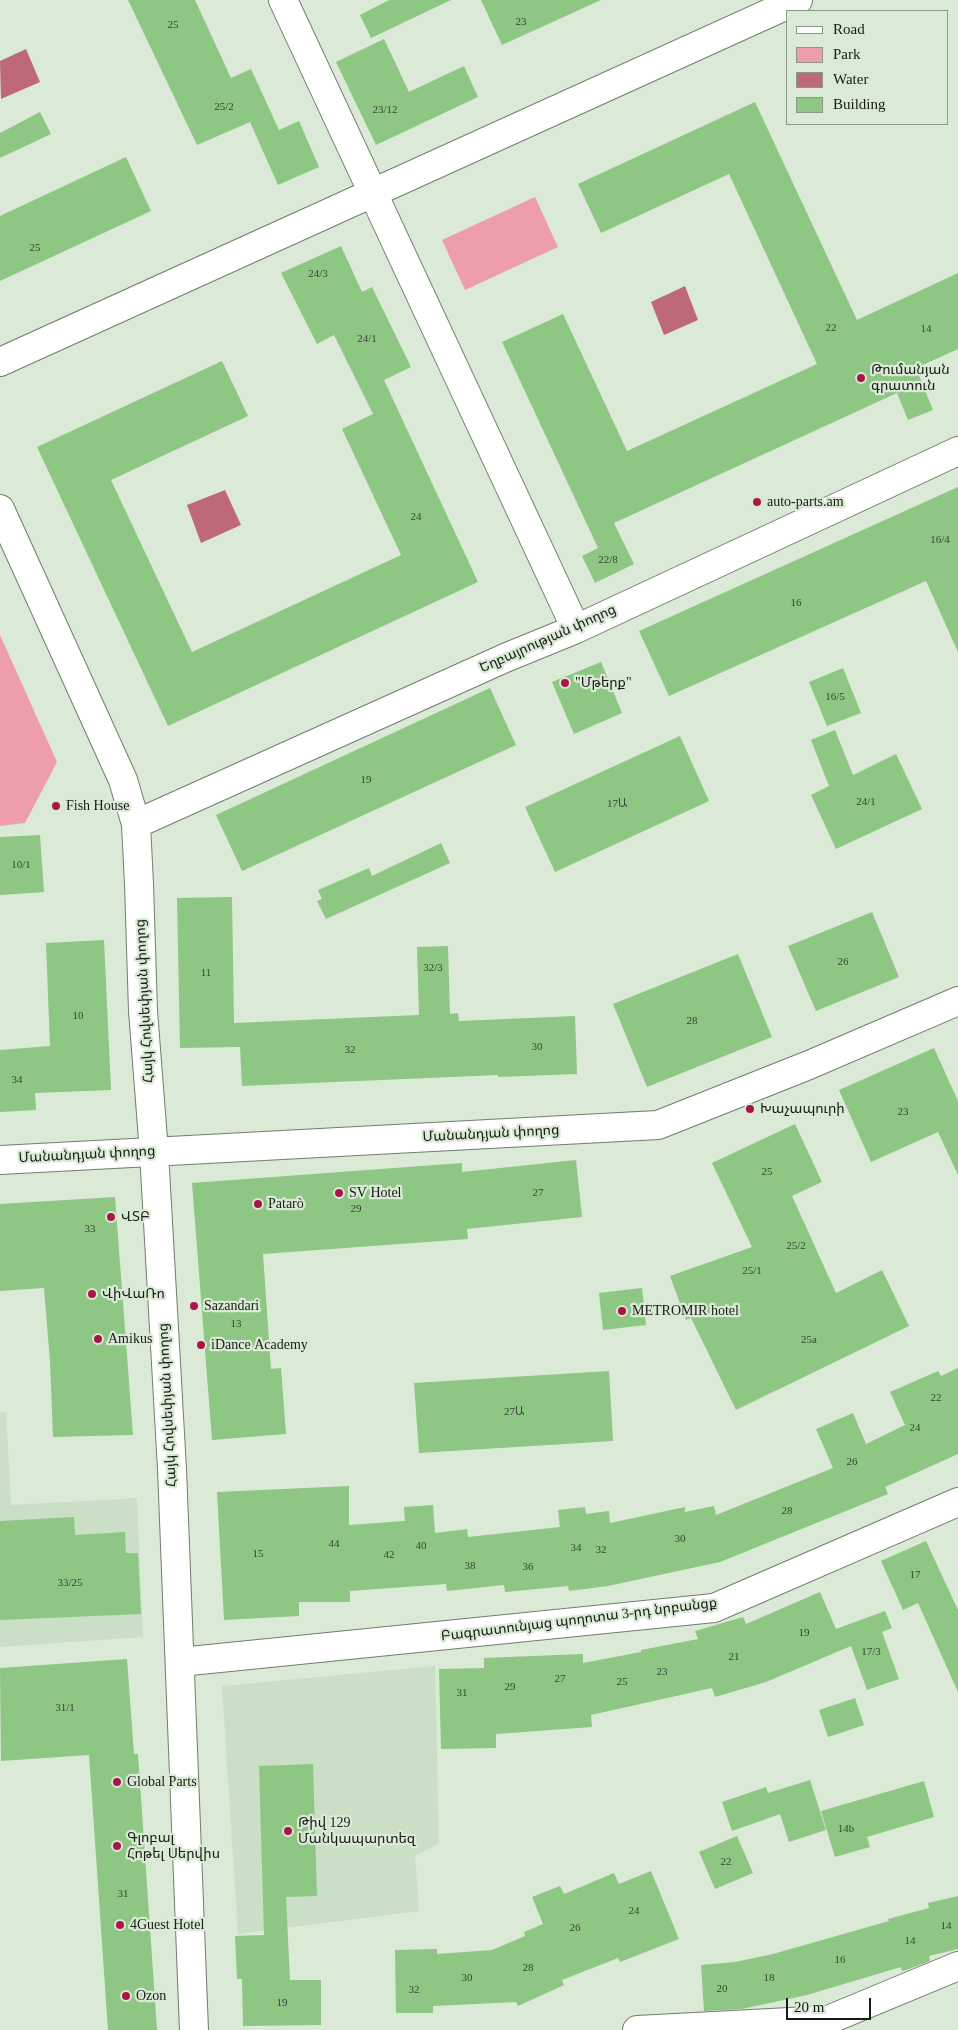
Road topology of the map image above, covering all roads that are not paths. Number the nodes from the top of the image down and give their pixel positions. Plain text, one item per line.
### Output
1 (282, 0) edge
2 (798, 0) edge
3 (372, 192) junction
4 (0, 362) edge
5 (958, 451) edge
6 (0, 509) edge
7 (576, 629) junction
8 (136, 824) junction
9 (958, 1001) edge
10 (154, 1152) junction
11 (0, 1160) edge
12 (958, 1502) edge
13 (180, 1662) junction
14 (958, 1966) edge
15 (194, 2030) edge
16 (637, 2030) edge

1 - 3 street
2 - 3 street
3 - 4 street
3 - 7 street
5 - 7 street, Եղբայրության փողոց
6 - 8 street, Հայկ Հովսեփյան փողոց
7 - 8 street, Եղբայրության փողոց
8 - 10 street, Հայկ Հովսեփյան փողոց
9 - 10 street, Մանանդյան փողոց
10 - 11 street, Մանանդյան փողոց
10 - 13 street, Հայկ Հովսեփյան փողոց
12 - 13 street, Բագրատունյաց պողոտա 3-րդ նրբանցք
13 - 15 street, Հայկ Հովսեփյան փողոց
14 - 16 street

